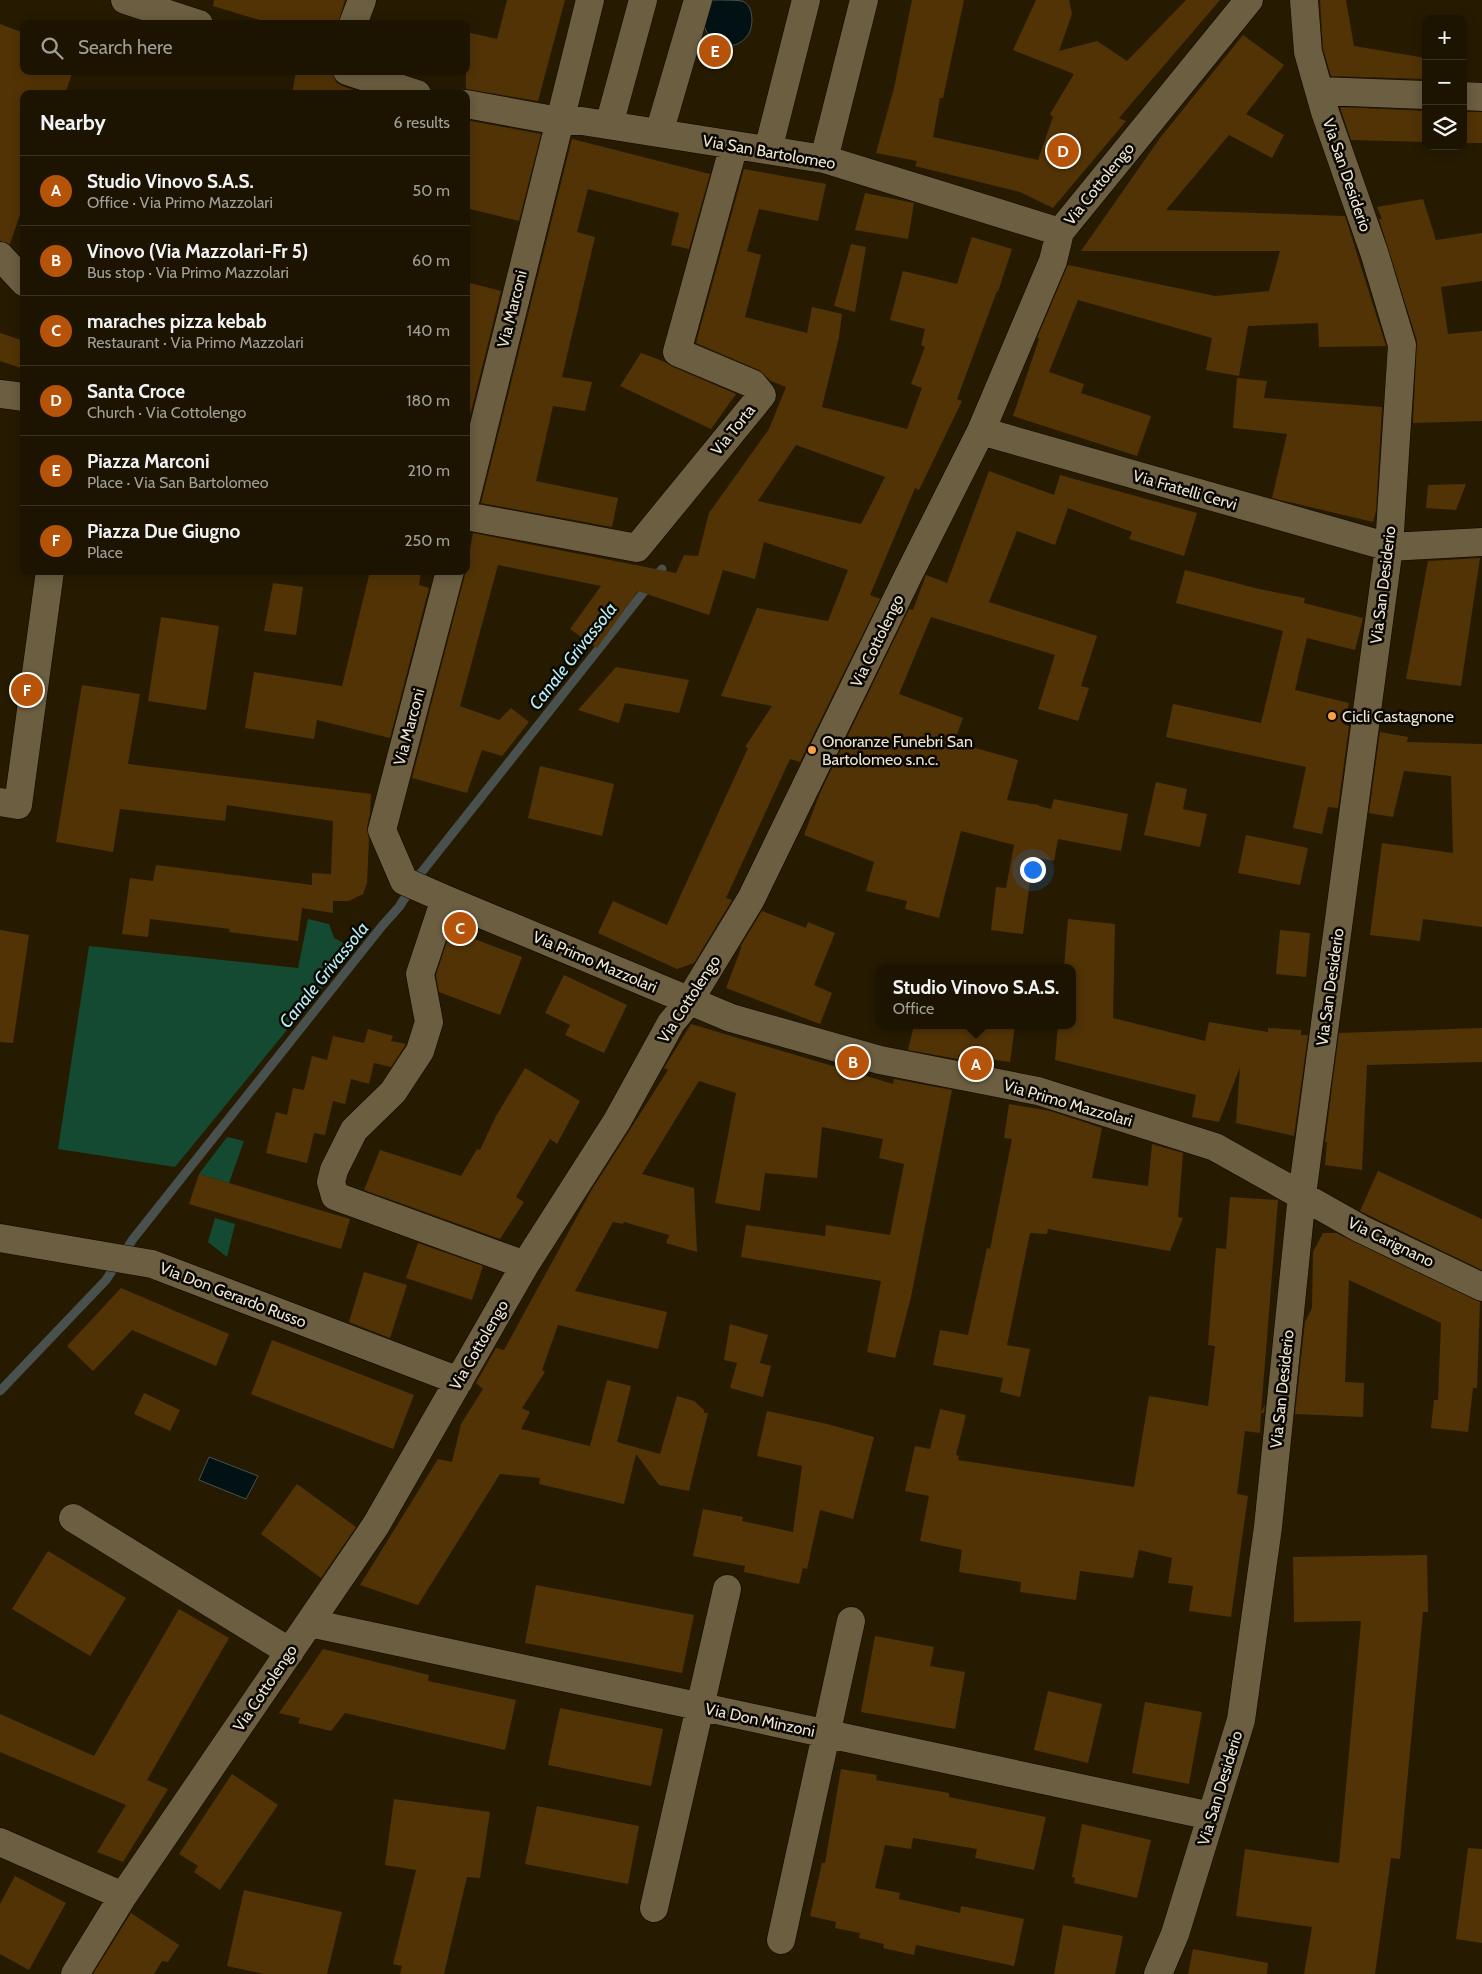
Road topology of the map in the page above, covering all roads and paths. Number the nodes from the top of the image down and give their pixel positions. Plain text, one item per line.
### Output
1 (125, 0) edge
2 (362, 0) edge
3 (590, 0) edge
4 (643, 0) edge
5 (698, 0) edge
6 (806, 0) edge
7 (864, 0) edge
8 (1249, 0) edge
9 (1304, 0) edge
10 (187, 20) edge
11 (354, 20) edge
12 (359, 75) edge
13 (404, 90) edge
14 (1320, 92) junction
15 (1422, 95) edge
16 (1467, 96) edge
17 (1482, 97) edge
18 (470, 105) edge
19 (559, 121) junction
20 (609, 125) junction
21 (659, 133) junction
22 (734, 145) junction
23 (768, 150) junction
24 (824, 159) junction
25 (1060, 232) junction
26 (0, 256) edge
27 (20, 278) edge
28 (0, 394) edge
29 (20, 397) edge
30 (981, 431) junction
31 (470, 482) edge
32 (470, 517) edge
33 (1482, 542) edge
34 (1389, 548) junction
35 (49, 575) edge
36 (449, 575) edge
37 (0, 802) edge
38 (411, 884) joint
39 (445, 899) junction
40 (689, 1001) junction
41 (1302, 1194) junction
42 (0, 1238) edge
43 (525, 1265) junction
44 (1482, 1287) edge
45 (458, 1381) junction
46 (73, 1518) dead end
47 (727, 1589) dead end
48 (851, 1621) dead end
49 (310, 1623) junction
50 (290, 1652) junction
51 (700, 1707) junction
52 (826, 1734) junction
53 (1211, 1816) junction
54 (0, 1842) edge
55 (123, 1896) junction
56 (654, 1908) dead end
57 (781, 1940) dead end
58 (75, 1974) edge
59 (1158, 1974) edge

1 - 10 street
2 - 11 street
3 - 19 street, Via Marconi
4 - 20 street
5 - 21 street
6 - 23 street
7 - 24 street
8 - 25 street, Via Cottolengo
9 - 14 street, Via San Desiderio
12 - 13 street
14 - 15 street
14 - 34 street, Via San Desiderio
16 - 17 street
18 - 19 street, Via San Bartolomeo
19 - 20 street, Via San Bartolomeo
19 - 31 street, Via Marconi
20 - 21 street, Via San Bartolomeo
21 - 22 street, Via San Bartolomeo
22 - 23 street, Via San Bartolomeo
22 - 32 street, Via Torta
23 - 24 street, Via San Bartolomeo
24 - 25 street, Via San Bartolomeo
25 - 30 street, Via Cottolengo
26 - 27 street
28 - 29 street
30 - 34 street, Via Fratelli Cervi
30 - 40 street, Via Cottolengo
33 - 34 street, Via Fratelli Cervi
34 - 41 street, Via San Desiderio
35 - 37 street
36 - 38 street, Via Marconi
38 - 39 street, Via Primo Mazzolari
39 - 40 street, Via Primo Mazzolari
39 - 43 street
40 - 41 street, Via Primo Mazzolari
40 - 43 street, Via Cottolengo
41 - 44 street, Via Carignano
41 - 53 street, Via San Desiderio
42 - 45 street, Via Don Gerardo Russo
43 - 45 street, Via Cottolengo
45 - 49 street, Via Cottolengo
46 - 50 street
47 - 51 street
48 - 52 street
49 - 50 street, Via Cottolengo
49 - 51 street, Via Don Minzoni
50 - 55 street, Via Cottolengo
51 - 52 street, Via Don Minzoni
51 - 56 street
52 - 53 street, Via Don Minzoni
52 - 57 street
53 - 59 street, Via San Desiderio
54 - 55 street
55 - 58 street, Via Cottolengo

